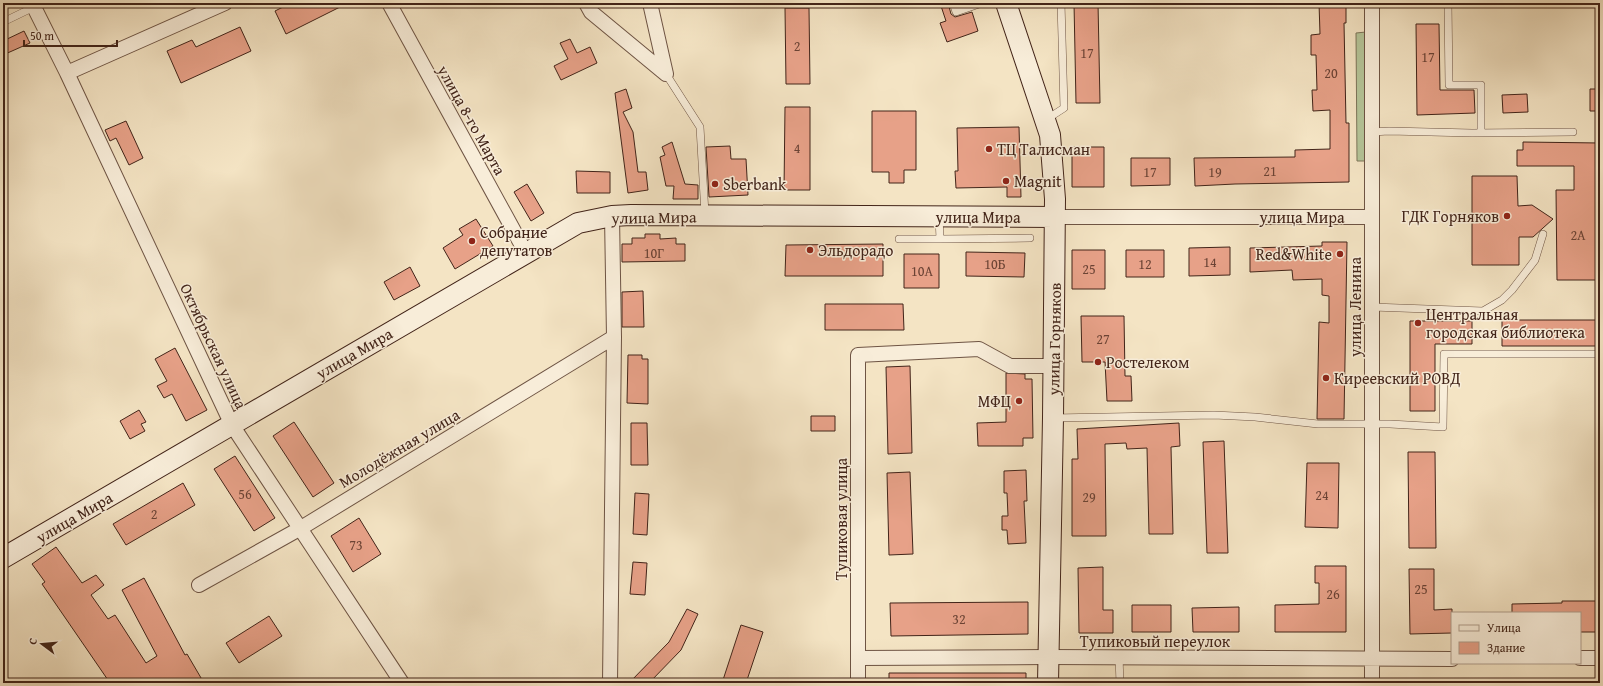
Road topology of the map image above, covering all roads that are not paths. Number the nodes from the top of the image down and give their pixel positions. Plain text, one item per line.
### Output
1 (225, 3) edge
2 (389, 3) edge
3 (586, 3) edge
4 (650, 3) edge
5 (953, 3) edge
6 (982, 3) edge
7 (1006, 3) edge
8 (1061, 3) edge
9 (1372, 3) edge
10 (1448, 3) edge
11 (33, 5) edge
12 (3, 22) edge
13 (67, 73) junction
14 (666, 74) junction
15 (1045, 120) junction
16 (1372, 132) junction
17 (1573, 132) dead end
18 (1481, 133) junction
19 (612, 216) junction
20 (705, 216) junction
21 (939, 217) junction
22 (1056, 217) junction
23 (1372, 217) junction
24 (1543, 234) dead end
25 (1030, 238) dead end
26 (899, 239) dead end
27 (940, 239) junction
28 (526, 253) junction
29 (1372, 307) junction
30 (614, 337) junction
31 (1600, 354) edge
32 (1054, 366) junction
33 (1053, 418) junction
34 (1372, 424) junction
35 (232, 425) junction
36 (301, 528) junction
37 (3, 558) edge
38 (198, 585) dead end
39 (1048, 657) junction
40 (858, 658) junction
41 (1119, 658) junction
42 (1372, 658) junction
43 (1451, 658) edge
44 (1581, 658) edge
45 (1600, 658) edge
46 (402, 683) edge
47 (610, 683) edge
48 (858, 683) edge
49 (1048, 683) edge
50 (1120, 683) edge
51 (1372, 683) edge

1 - 13 street
2 - 28 street, улица 8-го Марта
3 - 14 street
4 - 14 street
5 - 6 lane
7 - 15 main road, улица Горняков
8 - 15 lane
9 - 16 street, улица Ленина
10 - 18 lane
11 - 12 lane
11 - 13 street, Октябрьская улица
13 - 35 street, Октябрьская улица
14 - 20 lane
15 - 22 main road, улица Горняков
16 - 18 lane
16 - 23 street, улица Ленина
17 - 18 lane
19 - 20 main road, улица Мира
19 - 28 main road, улица Мира
19 - 30 street
20 - 21 main road, улица Мира
21 - 22 main road, улица Мира
21 - 27 lane
22 - 23 street, улица Мира
22 - 32 main road, улица Горняков
23 - 29 street, улица Ленина
24 - 29 lane
25 - 27 lane
26 - 27 lane
28 - 35 main road, улица Мира
29 - 34 street, улица Ленина
30 - 36 street, Молодёжная улица
30 - 47 street
31 - 34 lane
32 - 33 main road, улица Горняков
32 - 40 street, Тупиковая улица
33 - 34 lane
33 - 39 main road, улица Горняков
34 - 42 street, улица Ленина
35 - 36 street, Октябрьская улица
35 - 37 main road, улица Мира
36 - 38 street, Молодёжная улица
36 - 46 street, Октябрьская улица
39 - 40 street, Тупиковый переулок
39 - 41 street, Тупиковый переулок
39 - 49 main road, улица Горняков
40 - 48 street, Тупиковая улица
41 - 42 street, Тупиковый переулок
41 - 50 lane
42 - 43 street, Тупиковый переулок
42 - 51 street, улица Ленина
44 - 45 street

